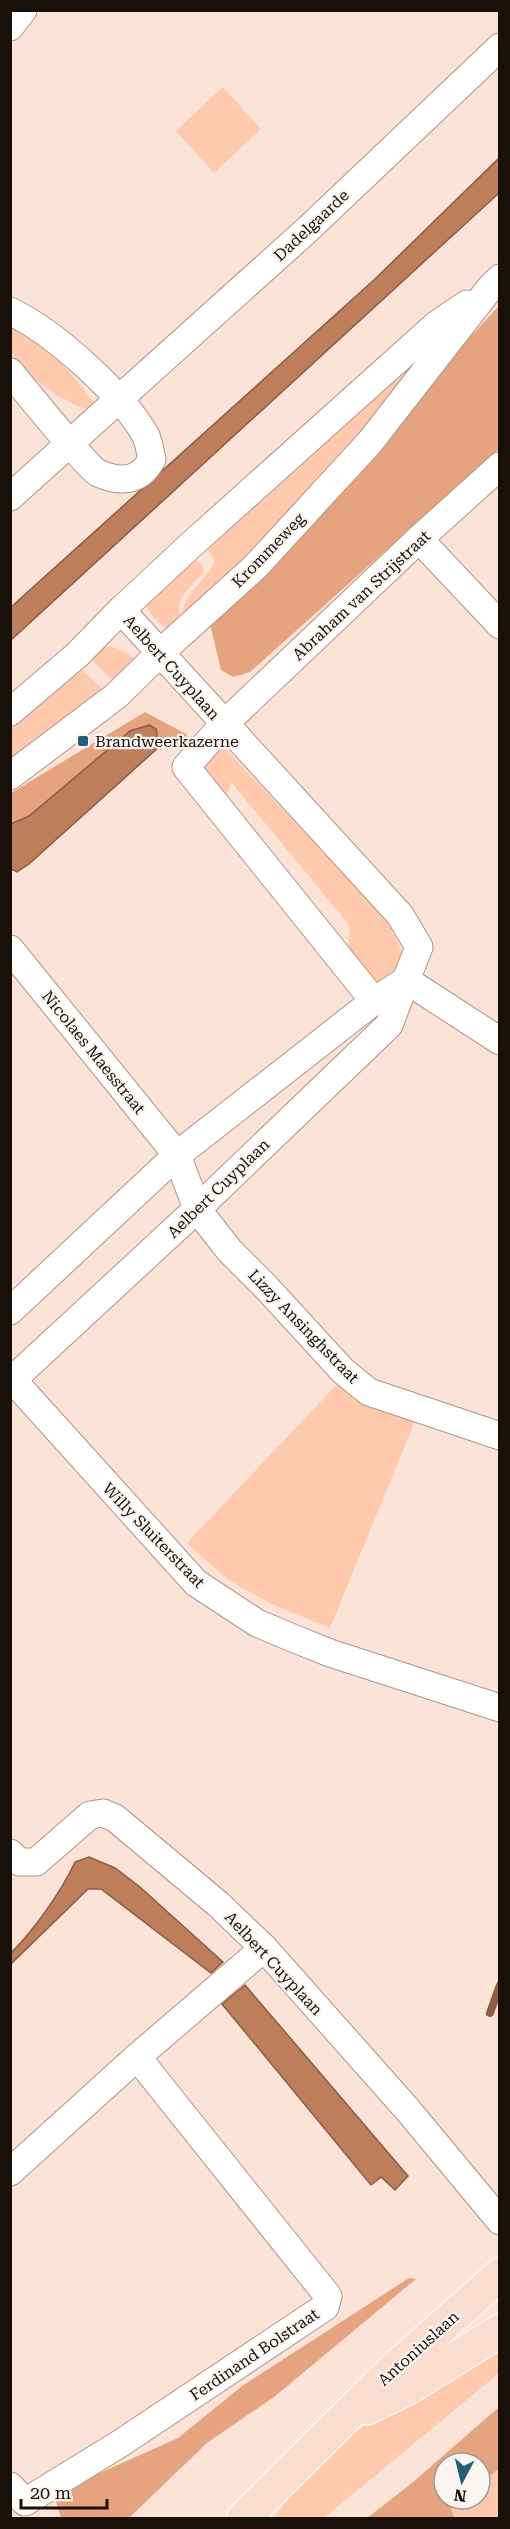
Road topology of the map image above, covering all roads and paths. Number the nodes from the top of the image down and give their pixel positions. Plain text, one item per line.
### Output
1 (23, 10) edge
2 (10, 27) edge
3 (500, 47) edge
4 (495, 283) edge
5 (10, 311) edge
6 (10, 372) edge
7 (119, 400) junction
8 (70, 442) junction
9 (500, 466) edge
10 (10, 497) edge
11 (419, 539) junction
12 (121, 610) junction
13 (500, 625) edge
14 (160, 653) junction
15 (10, 712) edge
16 (223, 724) junction
17 (10, 776) edge
18 (10, 949) edge
19 (406, 980) junction
20 (374, 1001) junction
21 (500, 1041) edge
22 (177, 1155) junction
23 (197, 1209) junction
24 (10, 1311) edge
25 (11, 1380) edge
26 (500, 1436) edge
27 (500, 1708) edge
28 (10, 1853) edge
29 (264, 1948) junction
30 (137, 2057) junction
31 (10, 2172) edge
32 (500, 2221) edge
33 (500, 2276) edge
34 (500, 2331) edge
35 (338, 2422) junction
36 (10, 2486) edge
37 (244, 2518) edge

1 - 2 street
3 - 7 street, Dadelgaarde
4 - 12 street, Krommeweg
4 - 14 street, Krommeweg
5 - 7 street
6 - 8 street
7 - 8 street, Dadelgaarde
7 - 8 street
8 - 10 street, Dadelgaarde
9 - 11 street, Abraham van Strijstraat
11 - 13 street
11 - 16 street, Abraham van Strijstraat
12 - 14 street, Aelbert Cuyplaan
12 - 15 street, Krommeweg
14 - 16 street, Aelbert Cuyplaan
14 - 17 street, Krommeweg
16 - 19 street, Aelbert Cuyplaan
16 - 20 street, Aelbert Cuyplaan
18 - 22 street, Nicolaes Maesstraat
19 - 20 street
19 - 21 street
19 - 23 street, Aelbert Cuyplaan
20 - 22 street
22 - 23 street, Nicolaes Maesstraat
22 - 24 street
23 - 25 street, Aelbert Cuyplaan
23 - 26 street, Lizzy Ansinghstraat
25 - 27 street, Willy Sluiterstraat
28 - 29 street, Aelbert Cuyplaan
29 - 30 street
29 - 32 street, Aelbert Cuyplaan
30 - 31 street
30 - 36 street, Ferdinand Bolstraat
33 - 35 main road, Antoniuslaan
34 - 35 main road, Antoniuslaan
35 - 37 main road, Antoniuslaan

